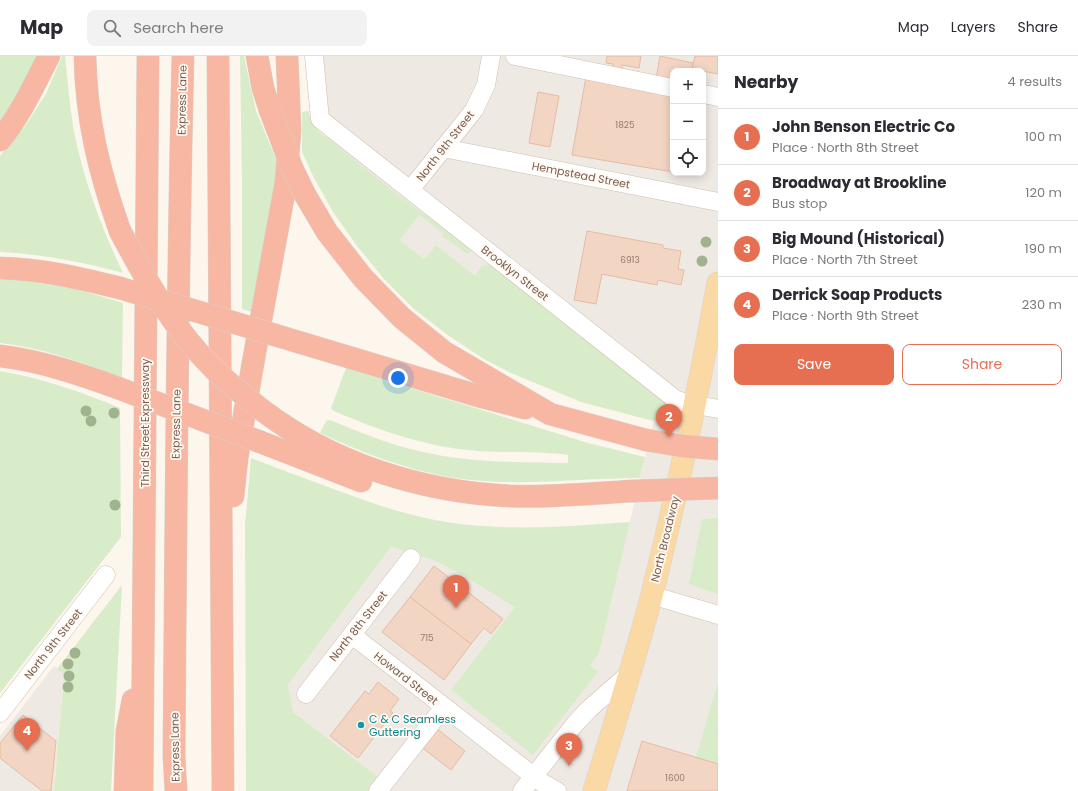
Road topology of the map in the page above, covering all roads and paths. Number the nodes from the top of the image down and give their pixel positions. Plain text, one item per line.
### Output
1 (48, 56) edge
2 (85, 56) edge
3 (148, 56) edge
4 (183, 56) edge
5 (218, 56) edge
6 (257, 56) edge
7 (287, 56) edge
8 (314, 56) edge
9 (491, 56) edge
10 (515, 56) edge
11 (670, 87) edge
12 (706, 95) edge
13 (718, 97) edge
14 (0, 140) edge
15 (443, 148) junction
16 (410, 190) junction
17 (718, 202) edge
18 (0, 268) edge
19 (718, 283) edge
20 (0, 356) edge
21 (696, 405) junction
22 (718, 409) edge
23 (550, 414) junction
24 (718, 449) edge
25 (432, 487) junction
26 (718, 488) edge
27 (410, 558) dead end
28 (106, 575) dead end
29 (651, 595) junction
30 (222, 602) junction
31 (718, 615) edge
32 (352, 635) junction
33 (144, 666) junction
34 (629, 674) junction
35 (306, 694) dead end
36 (444, 707) junction
37 (0, 713) edge
38 (174, 756) junction
39 (533, 776) junction
40 (125, 791) edge
41 (142, 791) edge
42 (171, 791) edge
43 (176, 791) edge
44 (223, 791) edge
45 (378, 791) edge
46 (522, 791) edge
47 (557, 791) edge
48 (594, 791) edge

1 - 14 highway
2 - 25 highway, bridge
3 - 33 highway, Third Street Expressway
4 - 38 highway, Express Lane
5 - 30 highway
6 - 23 highway, bridge
7 - 30 highway
8 - 16 street, Brooklyn Street
9 - 15 street, North 9th Street
10 - 11 street
12 - 13 street
15 - 16 street, North 9th Street
15 - 17 street, Hempstead Street
16 - 21 street, Brooklyn Street
18 - 23 highway, bridge
19 - 21 main road, North Broadway
20 - 25 highway, bridge
21 - 22 street, Brooklyn Street
21 - 29 main road, North Broadway
23 - 24 highway, bridge
25 - 26 highway, bridge
27 - 32 street, North 8th Street
28 - 37 street, North 9th Street
29 - 31 street
29 - 34 main road, North Broadway
30 - 44 highway
32 - 35 street, North 8th Street
32 - 36 street, Howard Street
33 - 40 highway
33 - 41 highway, Third Street Expressway
34 - 39 street
34 - 48 main road, North Broadway
36 - 39 street, Howard Street
36 - 45 street
38 - 42 highway
38 - 43 highway, Express Lane
39 - 46 street
39 - 47 street, Howard Street

